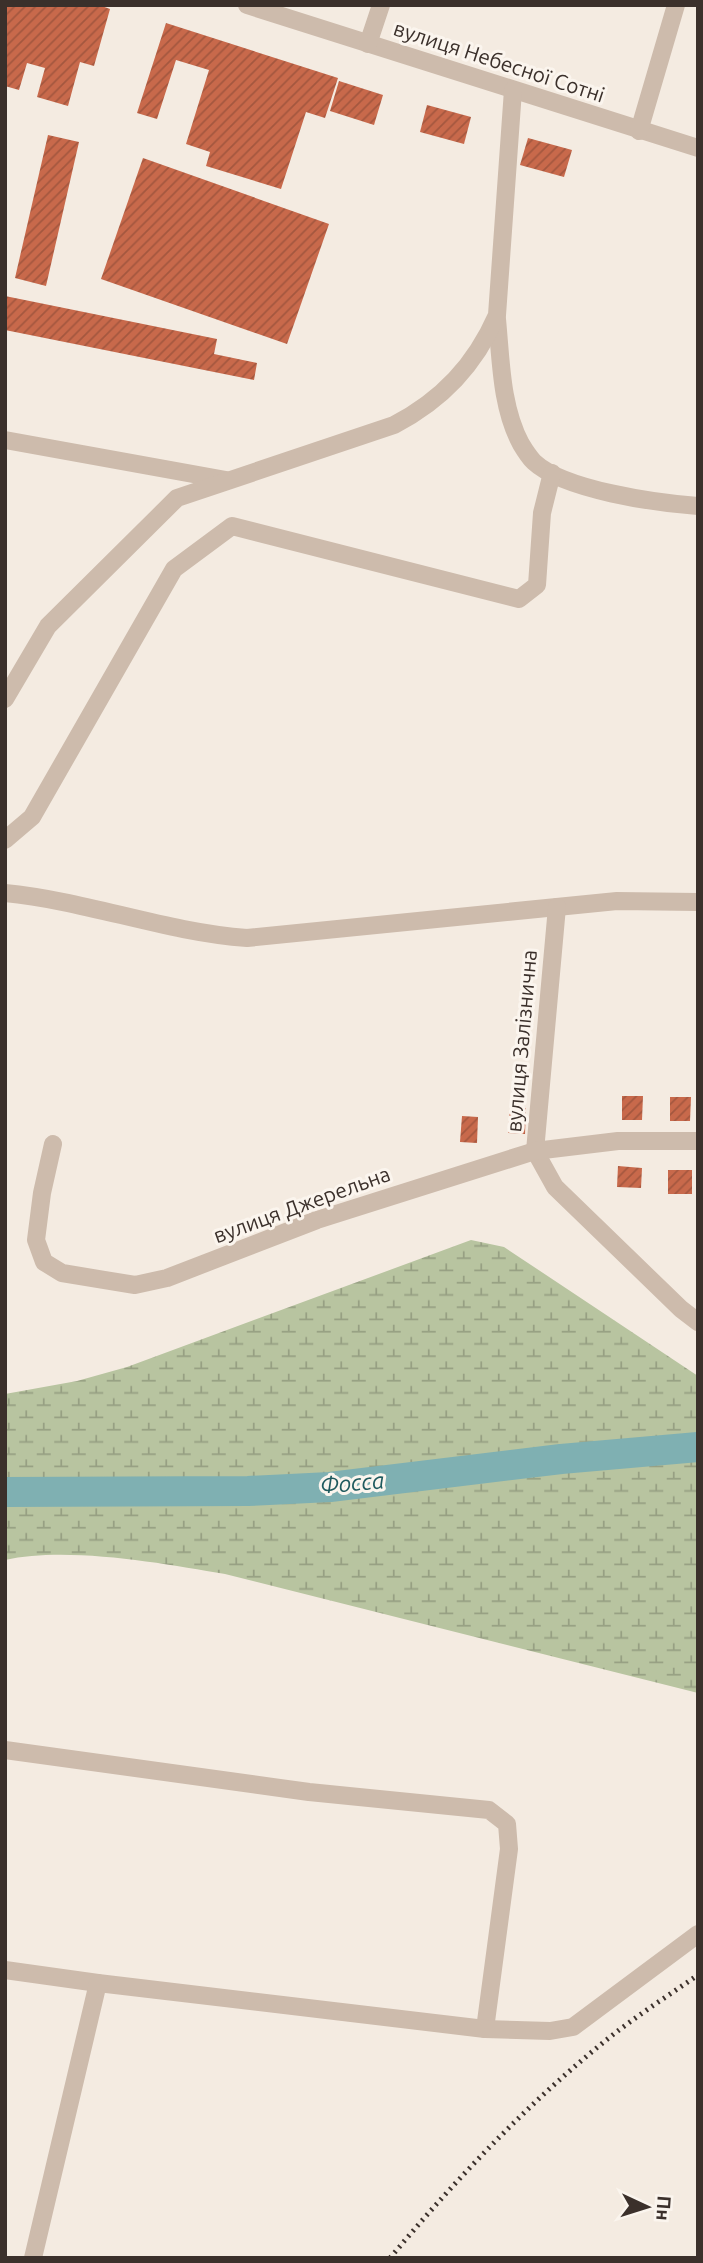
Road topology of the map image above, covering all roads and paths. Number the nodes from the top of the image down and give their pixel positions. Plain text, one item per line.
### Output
1 (247, 5) edge
2 (381, 5) edge
3 (676, 5) edge
4 (369, 44) junction
5 (513, 90) junction
6 (639, 131) junction
7 (698, 149) edge
8 (497, 315) junction
9 (5, 440) edge
10 (552, 472) junction
11 (229, 481) junction
12 (698, 506) edge
13 (5, 699) edge
14 (5, 841) edge
15 (5, 893) edge
16 (698, 902) edge
17 (557, 907) junction
18 (698, 1141) edge
19 (53, 1144) dead end
20 (535, 1151) junction
21 (698, 1322) edge
22 (5, 1750) edge
23 (698, 1934) edge
24 (5, 1970) edge
25 (98, 1983) junction
26 (485, 2029) junction
27 (33, 2258) edge

1 - 4 street, вулиця Небесної Сотні
2 - 4 street
3 - 6 street
4 - 5 street, вулиця Небесної Сотні
5 - 6 street, вулиця Небесної Сотні
5 - 8 street
6 - 7 street, вулиця Небесної Сотні
8 - 10 street
8 - 11 street
9 - 11 street
10 - 12 street
10 - 14 street
11 - 13 street
15 - 17 street
16 - 17 street
17 - 20 street, вулиця Залізнична
18 - 20 street, вулиця Джерельна
19 - 20 street, вулиця Джерельна
20 - 21 street, вулиця Залізнична
22 - 26 street
23 - 26 street
24 - 25 street
25 - 26 street
25 - 27 street

